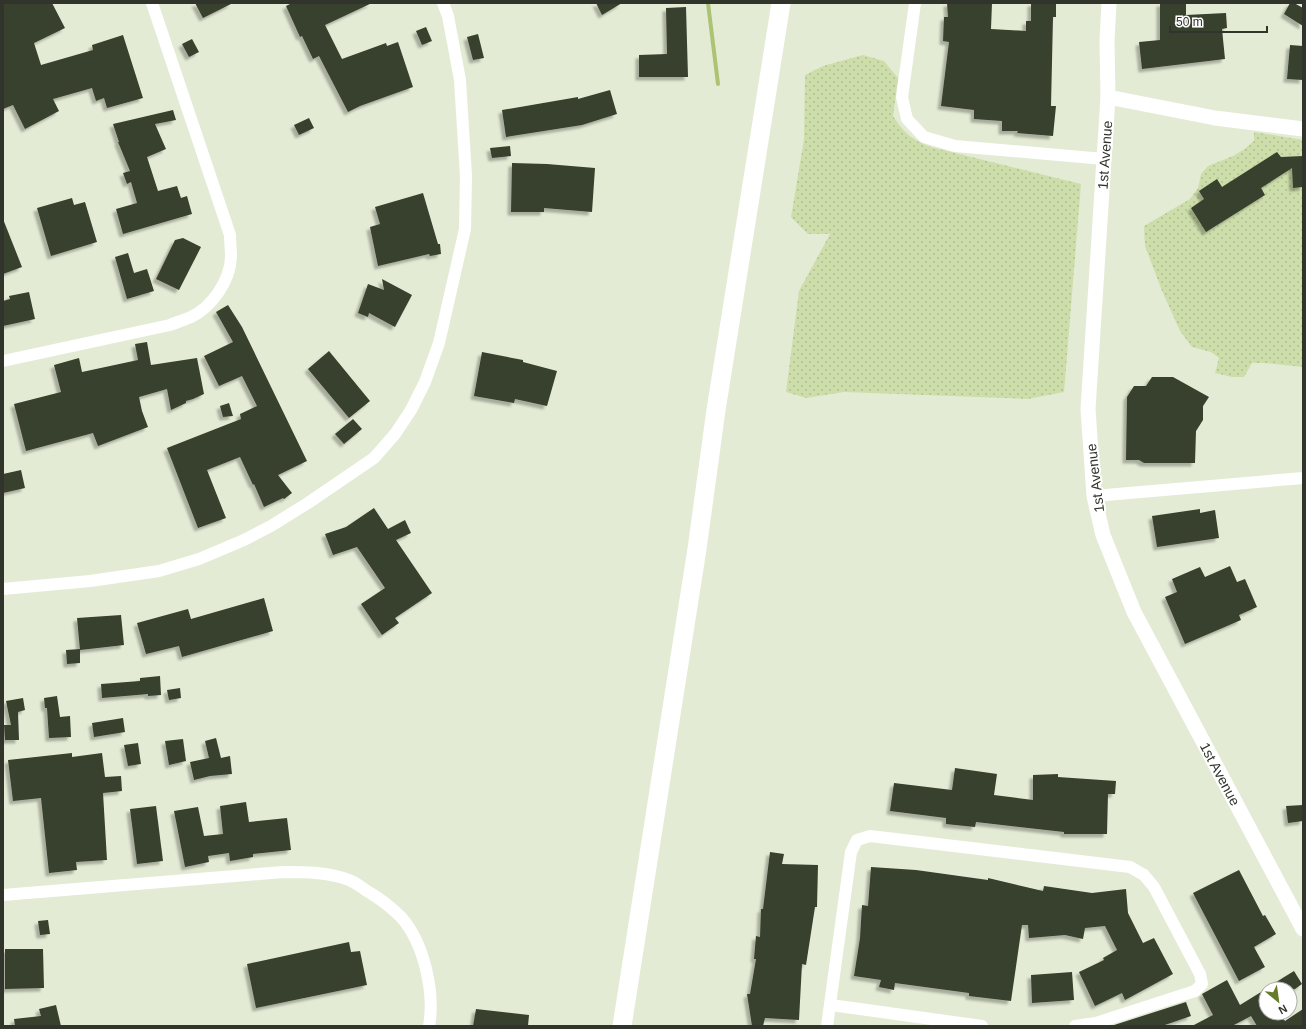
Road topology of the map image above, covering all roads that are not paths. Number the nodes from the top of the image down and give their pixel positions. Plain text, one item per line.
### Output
1 (152, 3) edge
2 (443, 3) edge
3 (781, 3) edge
4 (915, 3) edge
5 (1109, 3) edge
6 (1108, 97) junction
7 (1303, 129) edge
8 (1104, 159) junction
9 (3, 361) edge
10 (1303, 478) edge
11 (1094, 496) junction
12 (3, 589) edge
13 (3, 895) edge
14 (1303, 929) edge
15 (831, 1005) junction
16 (430, 1026) edge
17 (622, 1026) edge
18 (827, 1026) edge
19 (982, 1026) edge
20 (1075, 1026) edge

1 - 9 street
2 - 12 street
3 - 17 main road
4 - 8 street
5 - 6 street, 1st Avenue
6 - 7 street
6 - 8 street, 1st Avenue
8 - 11 street, 1st Avenue
10 - 11 street
11 - 14 street, 1st Avenue
13 - 16 street
15 - 18 street
15 - 19 street
15 - 20 street

